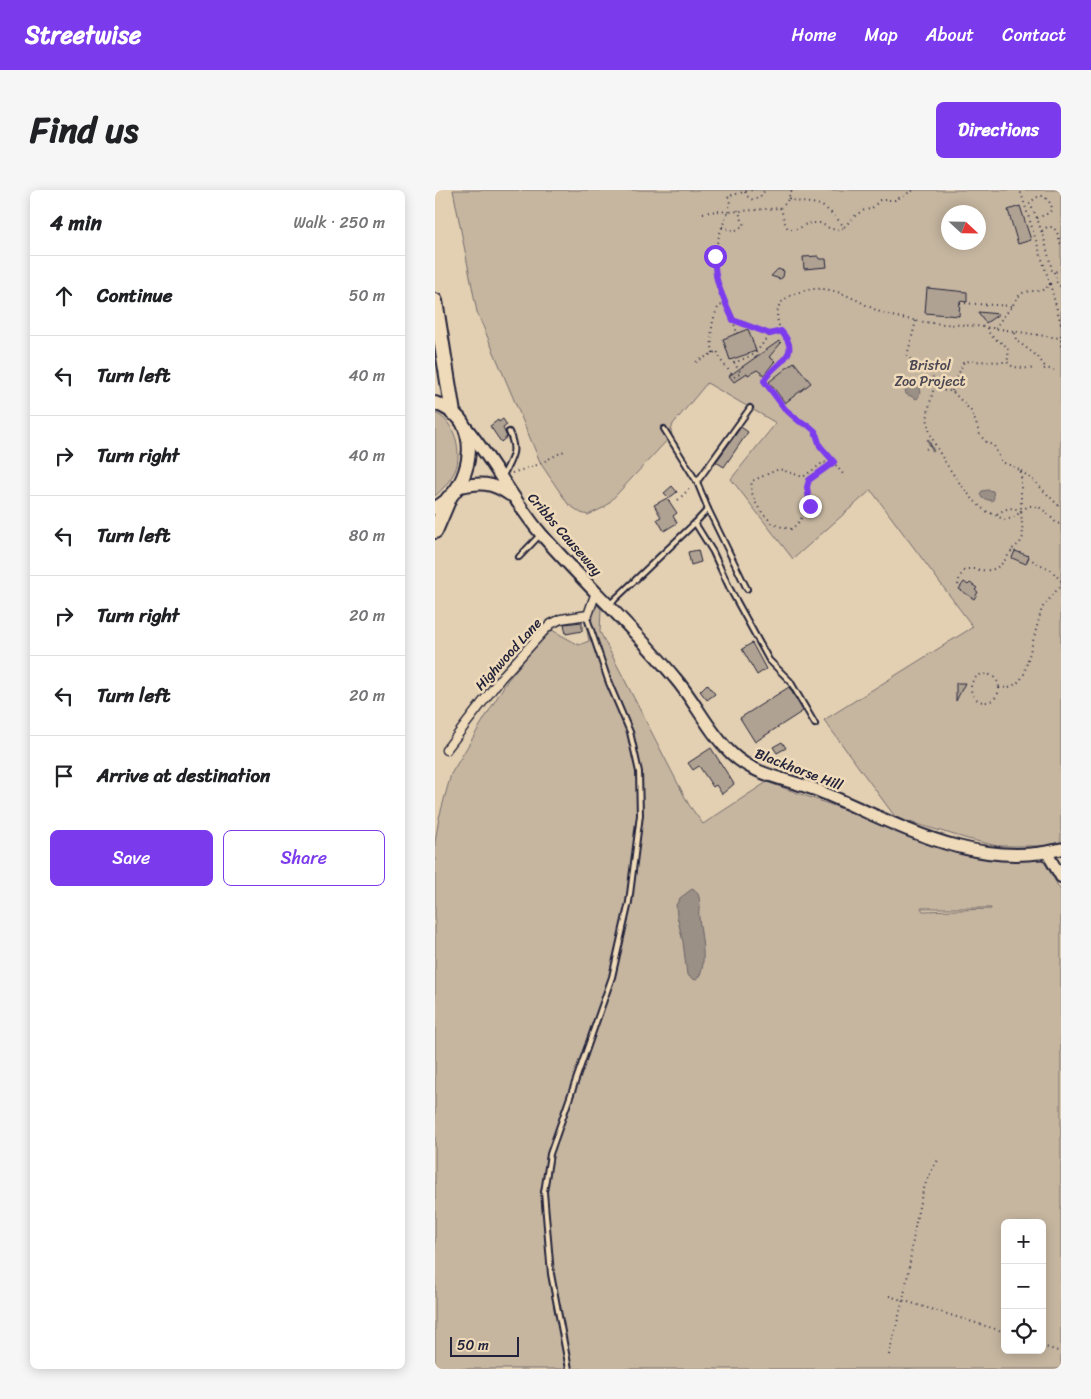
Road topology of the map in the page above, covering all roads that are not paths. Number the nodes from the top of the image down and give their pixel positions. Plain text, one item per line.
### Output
1 (435, 301) edge
2 (435, 403) edge
3 (750, 408) dead end
4 (457, 417) junction
5 (665, 429) dead end
6 (509, 432) dead end
7 (502, 477) junction
8 (697, 482) junction
9 (454, 492) junction
10 (512, 496) junction
11 (435, 508) edge
12 (708, 508) junction
13 (695, 523) junction
14 (435, 531) edge
15 (541, 534) junction
16 (519, 557) dead end
17 (747, 589) dead end
18 (596, 592) junction
19 (609, 605) junction
20 (588, 615) junction
21 (815, 724) dead end
22 (446, 750) dead end
23 (1061, 849) edge
24 (1047, 853) junction
25 (1061, 878) edge
26 (569, 1369) edge

1 - 4 highway
2 - 4 main road
3 - 8 lane
4 - 7 main road, Cribbs Causeway
4 - 9 main road
5 - 8 lane
6 - 7 lane
7 - 10 main road, Cribbs Causeway
8 - 12 lane
9 - 10 main road, Cribbs Causeway
9 - 11 main road
9 - 14 highway
10 - 15 main road, Cribbs Causeway
12 - 13 lane
12 - 17 lane
13 - 19 lane
13 - 21 lane
15 - 16 lane
15 - 18 main road, Cribbs Causeway
18 - 19 main road, Blackhorse Hill
18 - 20 street
19 - 24 main road, Blackhorse Hill
20 - 22 street, Highwood Lane
20 - 26 lane
23 - 24 main road, Blackhorse Hill
24 - 25 street

